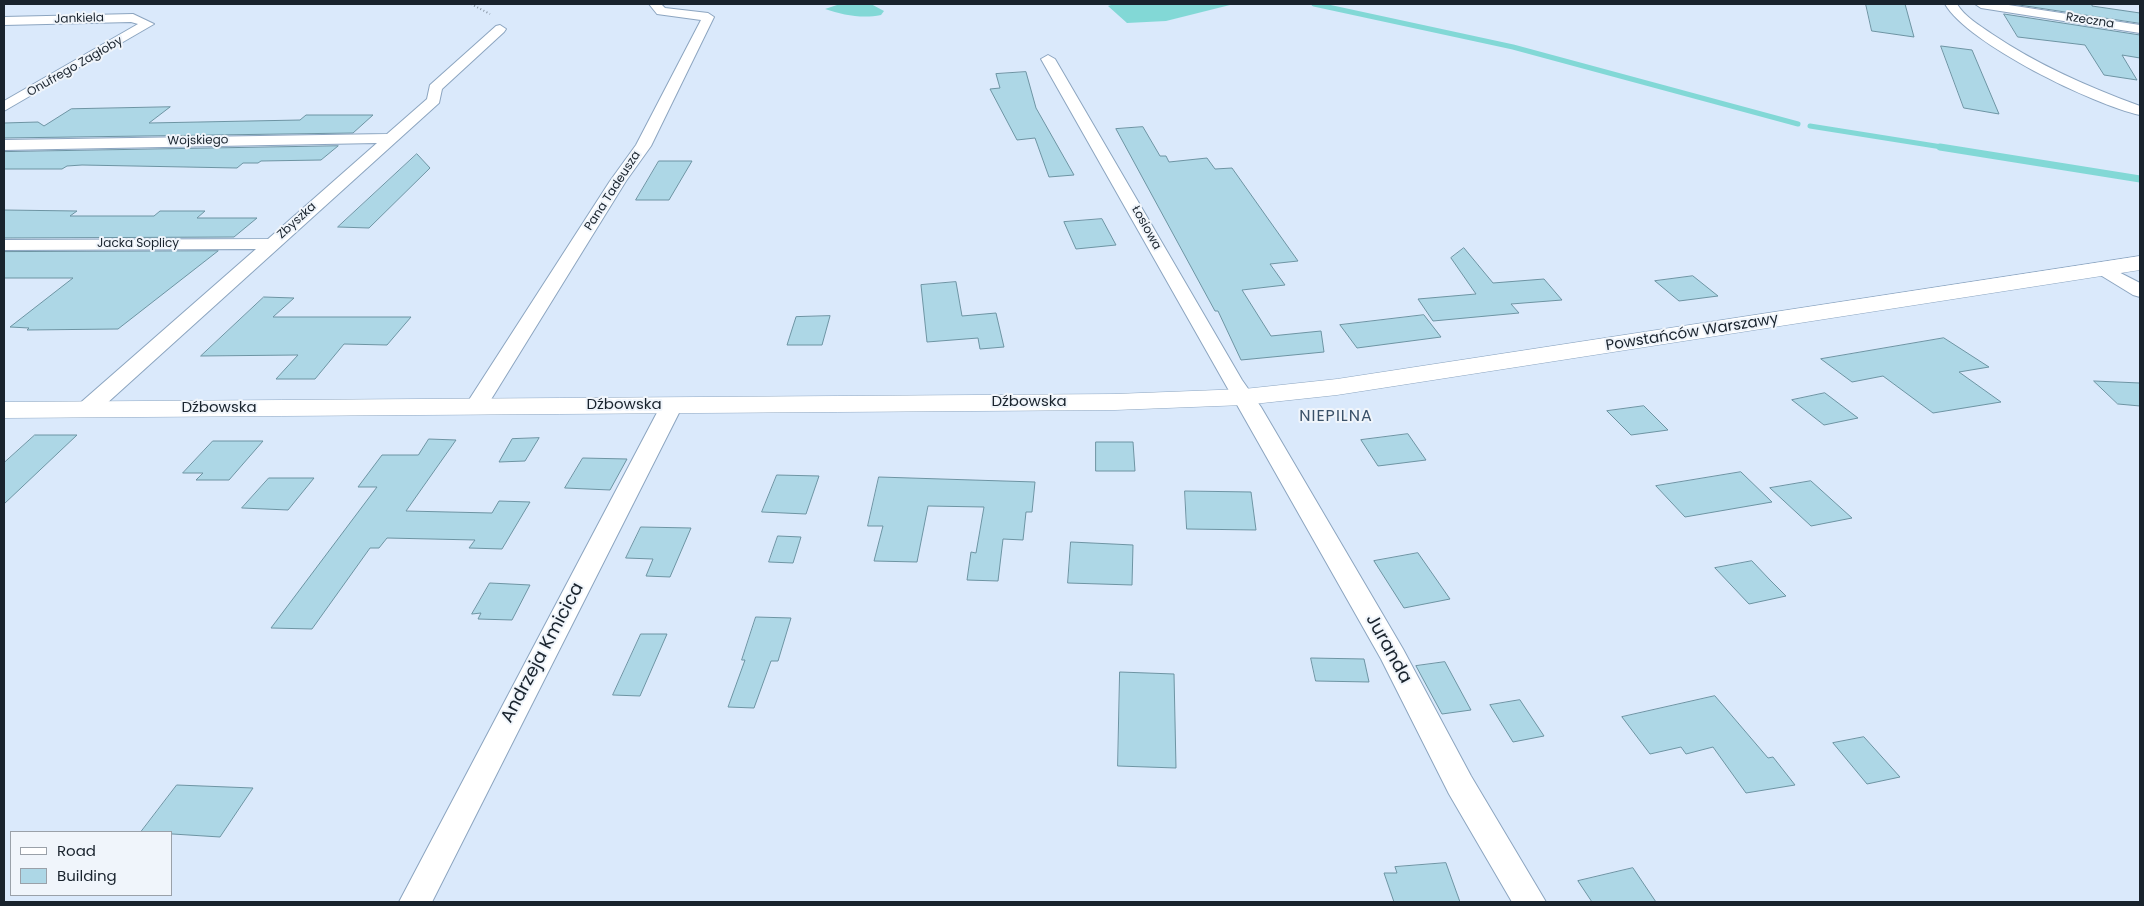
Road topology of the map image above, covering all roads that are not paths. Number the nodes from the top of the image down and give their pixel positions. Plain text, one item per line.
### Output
1 (655, 4) edge
2 (1951, 4) edge
3 (1981, 4) edge
4 (4, 21) edge
5 (145, 27) joint
6 (500, 29) dead end
7 (2140, 29) edge
8 (1048, 58) dead end
9 (4, 107) edge
10 (2140, 110) edge
11 (391, 138) junction
12 (4, 145) edge
13 (272, 244) junction
14 (4, 245) edge
15 (2140, 263) edge
16 (2103, 269) junction
17 (2140, 291) edge
18 (1244, 397) junction
19 (672, 405) junction
20 (476, 406) junction
21 (87, 409) junction
22 (4, 410) edge
23 (415, 902) edge
24 (1530, 902) edge

1 - 20 street, Pana Tadeusza
2 - 10 street
3 - 7 street, Rzeczna
4 - 5 street, Jankiela
5 - 9 street, Onufrego Zagłoby
6 - 11 street, Zbyszka
8 - 18 street, Łosiowa
11 - 12 street, Wojskiego
11 - 13 street, Zbyszka
13 - 14 street, Jacka Soplicy
13 - 21 street, Zbyszka
15 - 16 main road, Powstańców Warszawy
16 - 17 street
16 - 18 main road, Powstańców Warszawy
18 - 19 main road, Dźbowska
18 - 24 street, Juranda
19 - 20 main road, Dźbowska
19 - 23 street, Andrzeja Kmicica
20 - 21 main road, Dźbowska
21 - 22 main road, Dźbowska

